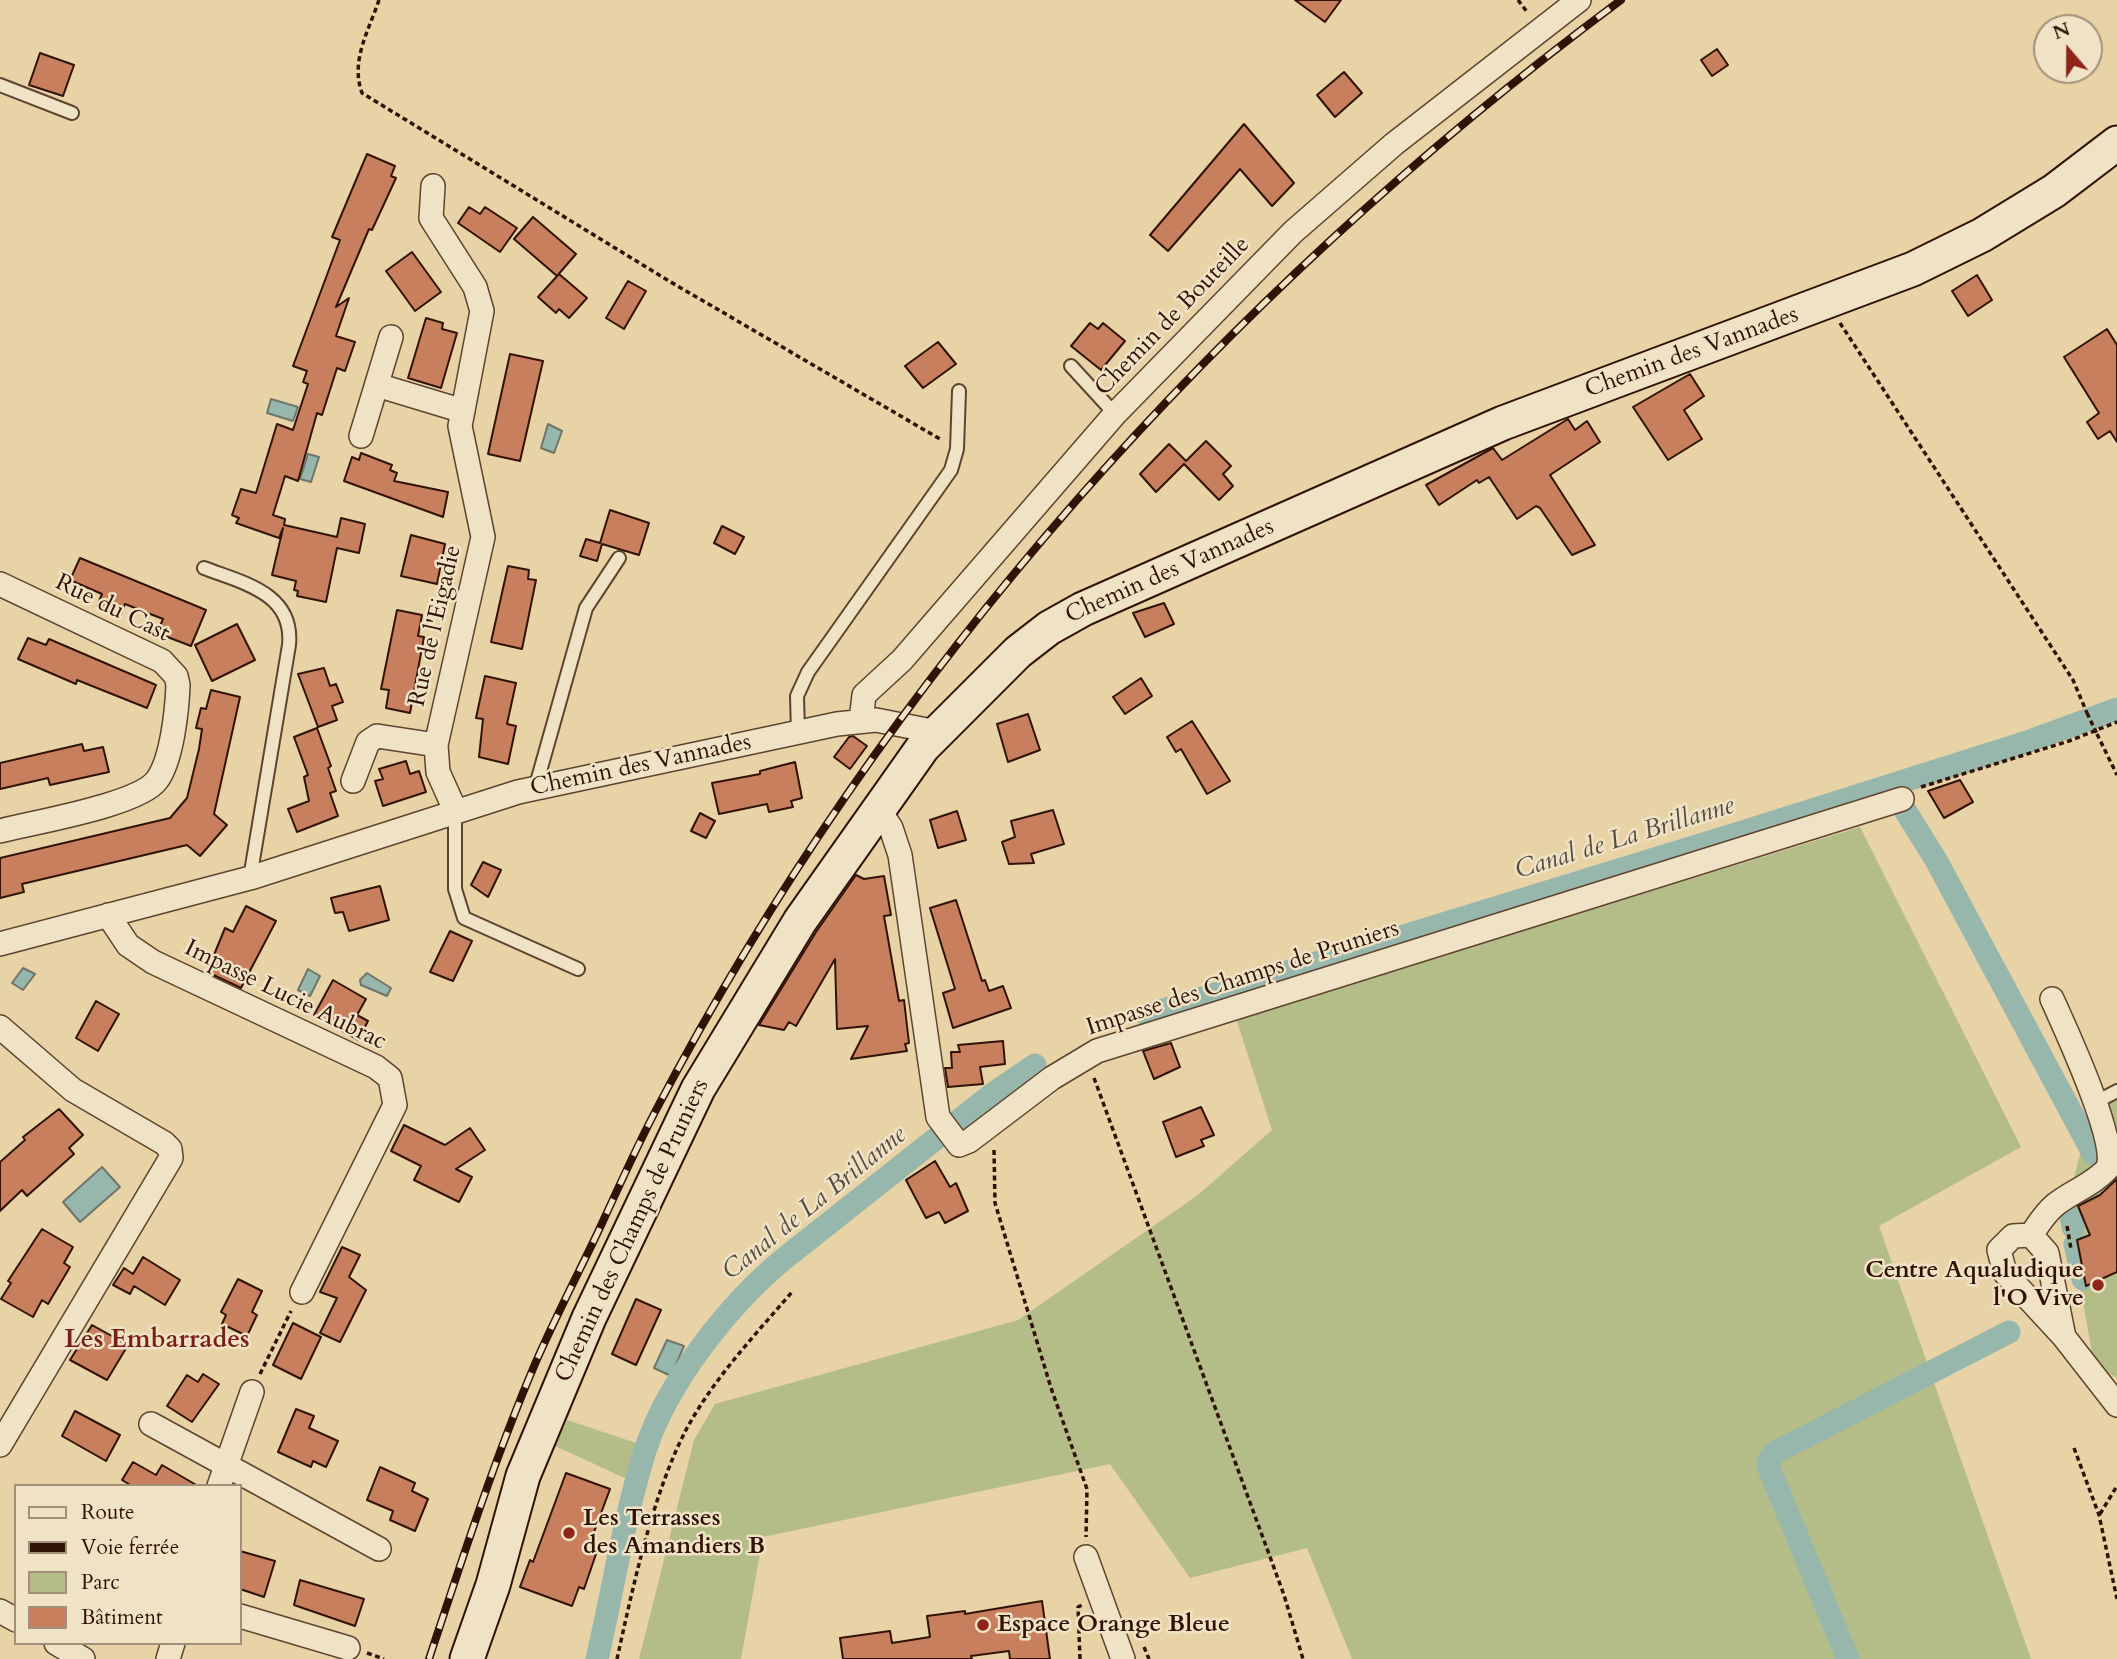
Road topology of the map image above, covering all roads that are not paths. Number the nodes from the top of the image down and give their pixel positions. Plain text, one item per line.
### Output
1 (1579, 0) edge
2 (0, 85) edge
3 (72, 113) dead end
4 (2117, 143) edge
5 (433, 186) dead end
6 (391, 337) dead end
7 (1071, 366) dead end
8 (377, 385) junction
9 (959, 391) dead end
10 (463, 411) junction
11 (1115, 414) junction
12 (361, 436) dead end
13 (619, 558) dead end
14 (204, 568) dead end
15 (1, 585) edge
16 (861, 721) junction
17 (937, 732) junction
18 (798, 733) junction
19 (436, 745) junction
20 (353, 780) dead end
21 (535, 789) junction
22 (1902, 799) road end
23 (877, 807) junction
24 (454, 810) junction
25 (0, 831) edge
26 (250, 877) junction
27 (108, 915) junction
28 (0, 944) edge
29 (578, 969) dead end
30 (2052, 999) dead end
31 (0, 1027) edge
32 (2109, 1096) edge
33 (2031, 1234) junction
34 (302, 1292) road end
35 (2064, 1337) junction
36 (252, 1392) road end
37 (2117, 1405) edge
38 (151, 1424) dead end
39 (0, 1445) edge
40 (226, 1463) junction
41 (220, 1484) edge
42 (379, 1549) dead end
43 (1086, 1557) road end
44 (242, 1617) edge
45 (59, 1645) edge
46 (348, 1648) dead end
47 (83, 1659) edge
48 (467, 1659) edge
49 (1123, 1659) edge

1 - 11 street, Chemin de Bouteille
2 - 3 lane
4 - 17 street, Chemin des Vannades
5 - 10 street, Rue de l'Eigadie
6 - 8 street
7 - 11 lane
8 - 10 street
8 - 12 street
9 - 18 lane
10 - 19 street, Rue de l'Eigadie
11 - 16 street, Chemin de Bouteille
13 - 21 lane
14 - 26 lane
15 - 25 street, Rue du Cast
16 - 17 street, Chemin des Vannades
16 - 18 street, Chemin des Vannades
17 - 23 street, Chemin des Champs de Pruniers
18 - 21 street, Chemin des Vannades
19 - 20 street
19 - 24 street, Rue de l'Eigadie
21 - 24 street, Chemin des Vannades
22 - 23 street, Impasse des Champs de Pruniers
23 - 48 street, Chemin des Champs de Pruniers
24 - 26 street, Chemin des Vannades
24 - 29 lane
26 - 27 street, Chemin des Vannades
27 - 28 street, Chemin des Vannades
27 - 34 street, Impasse Lucie Aubrac
30 - 32 street
31 - 39 street
32 - 33 street
33 - 35 street
33 - 35 street
35 - 37 street
36 - 40 street
38 - 40 street
40 - 41 street
40 - 42 street
43 - 49 street
44 - 46 street
45 - 47 street

